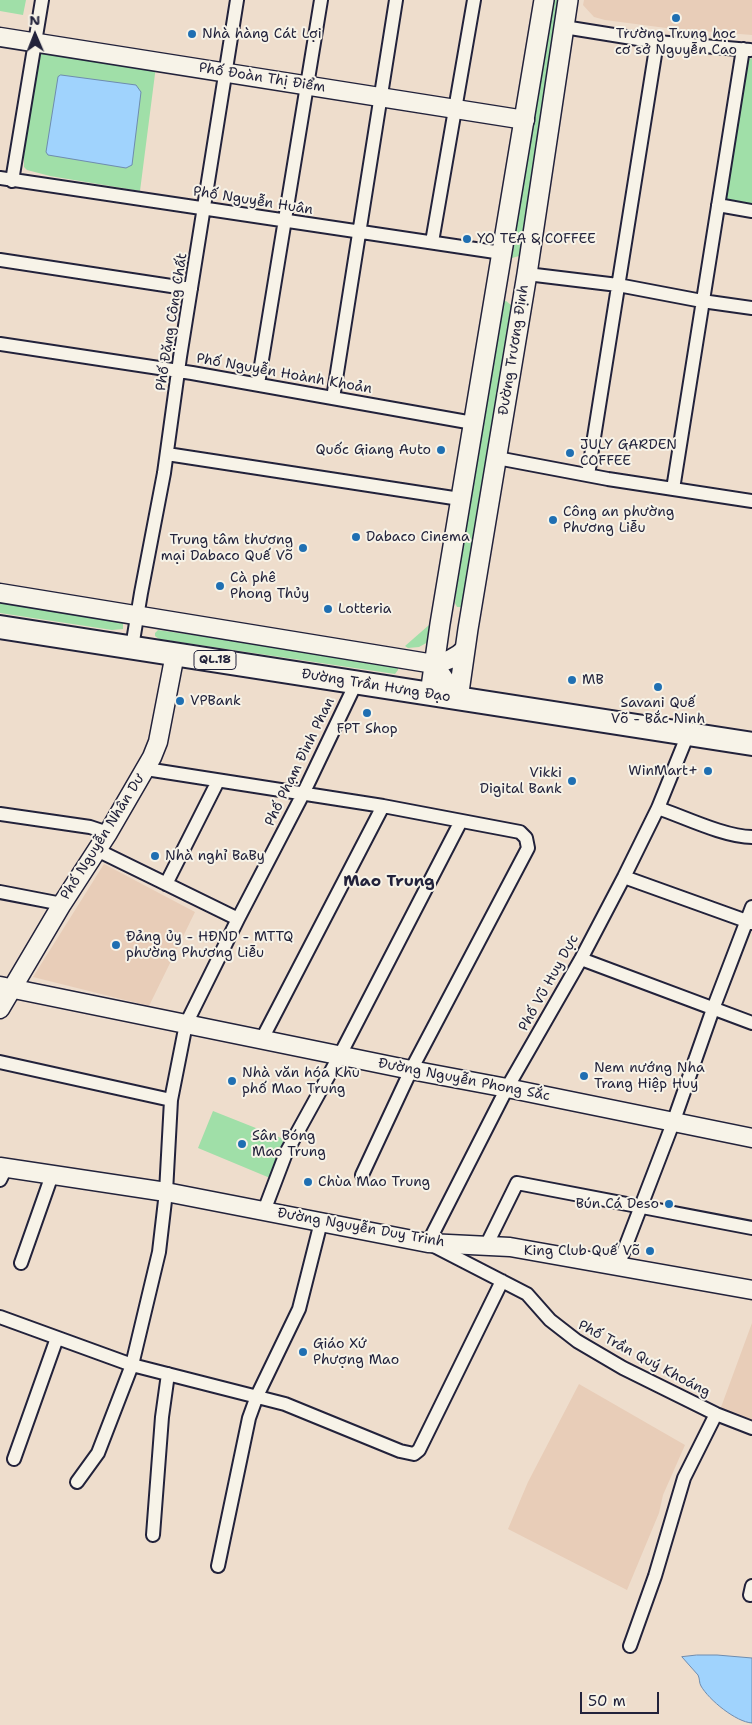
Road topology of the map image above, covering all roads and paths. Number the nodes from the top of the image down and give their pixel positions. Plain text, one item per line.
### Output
1 (42, 0) edge
2 (237, 0) edge
3 (321, 0) edge
4 (396, 0) edge
5 (474, 0) edge
6 (544, 0) edge
7 (568, 0) edge
8 (564, 28) junction
9 (0, 37) edge
10 (34, 42) junction
11 (657, 42) junction
12 (748, 50) edge
13 (225, 72) junction
14 (307, 85) junction
15 (380, 97) junction
16 (455, 109) junction
17 (525, 120) junction
18 (6, 180) edge
19 (718, 205) junction
20 (205, 209) junction
21 (752, 210) edge
22 (284, 221) junction
23 (359, 232) junction
24 (432, 242) junction
25 (0, 260) edge
26 (501, 261) junction
27 (527, 274) junction
28 (618, 285) junction
29 (191, 289) junction
30 (702, 301) junction
31 (752, 308) edge
32 (0, 344) edge
33 (178, 371) junction
34 (258, 384) junction
35 (333, 398) junction
36 (473, 423) junction
37 (167, 454) junction
38 (497, 458) junction
39 (588, 475) junction
40 (673, 489) junction
41 (460, 499) junction
42 (752, 501) edge
43 (0, 594) edge
44 (138, 615) junction
45 (0, 626) edge
46 (132, 647) junction
47 (465, 649) junction
48 (175, 654) junction
49 (434, 664) junction
50 (356, 683) junction
51 (430, 694) junction
52 (458, 699) junction
53 (688, 734) junction
54 (752, 744) edge
55 (146, 769) junction
56 (218, 781) junction
57 (303, 794) junction
58 (383, 806) junction
59 (658, 808) junction
60 (0, 814) edge
61 (461, 821) junction
62 (108, 833) junction
63 (752, 837) edge
64 (97, 850) junction
65 (624, 878) junction
66 (166, 884) junction
67 (0, 892) edge
68 (62, 904) junction
69 (752, 907) edge
70 (238, 919) junction
71 (750, 922) edge
72 (581, 959) junction
73 (7, 987) edge
74 (0, 1009) edge
75 (713, 1009) junction
76 (752, 1023) edge
77 (186, 1024) junction
78 (262, 1039) junction
79 (340, 1055) junction
80 (0, 1062) edge
81 (411, 1070) junction
82 (507, 1088) junction
83 (171, 1100) junction
84 (673, 1123) junction
85 (752, 1138) edge
86 (2, 1172) edge
87 (52, 1175) junction
88 (362, 1175) dead end
89 (166, 1192) junction
90 (641, 1208) junction
91 (264, 1211) junction
92 (321, 1222) junction
93 (752, 1228) edge
94 (428, 1243) junction
95 (486, 1246) junction
96 (21, 1263) dead end
97 (618, 1266) junction
98 (502, 1281) junction
99 (752, 1290) edge
100 (0, 1317) edge
101 (57, 1338) junction
102 (132, 1365) junction
103 (168, 1374) junction
104 (257, 1396) junction
105 (716, 1414) junction
106 (752, 1428) edge
107 (14, 1459) dead end
108 (78, 1482) dead end
109 (153, 1535) dead end
110 (218, 1566) dead end
111 (630, 1646) dead end

1 - 10 street
2 - 13 street, Phố Đặng Công Chất
3 - 14 street
4 - 15 street
5 - 16 street
6 - 17 main road, Đường Trương Định
7 - 8 main road, Đường Trương Định
8 - 11 street
8 - 27 main road, Đường Trương Định
9 - 10 street, Phố Đoàn Thị Điểm
10 - 13 street, Phố Đoàn Thị Điểm
10 - 18 street
11 - 12 street
11 - 28 street
12 - 19 street
13 - 14 street, Phố Đoàn Thị Điểm
13 - 20 street, Phố Đặng Công Chất
14 - 15 street, Phố Đoàn Thị Điểm
14 - 22 street
15 - 16 street, Phố Đoàn Thị Điểm
15 - 23 street
16 - 17 street, Phố Đoàn Thị Điểm
16 - 24 street
17 - 26 main road, Đường Trương Định
18 - 20 street, Phố Nguyễn Huân
19 - 21 street
19 - 30 street
20 - 22 street, Phố Nguyễn Huân
20 - 29 street, Phố Đặng Công Chất
22 - 23 street, Phố Nguyễn Huân
22 - 34 street
23 - 24 street, Phố Nguyễn Huân
23 - 35 street
24 - 26 street, Phố Nguyễn Huân
25 - 29 street
26 - 27 main road
26 - 36 main road, Đường Trương Định
27 - 28 street
27 - 38 main road, Đường Trương Định
28 - 30 street
28 - 39 street
29 - 33 street, Phố Đặng Công Chất
30 - 31 street
30 - 40 street
32 - 33 street, Phố Nguyễn Hoành Khoản
33 - 34 street, Phố Nguyễn Hoành Khoản
33 - 37 street, Phố Đặng Công Chất
34 - 35 street, Phố Nguyễn Hoành Khoản
35 - 36 street, Phố Nguyễn Hoành Khoản
36 - 41 main road, Đường Trương Định
37 - 41 street
37 - 44 street, Phố Đặng Công Chất
38 - 39 street
38 - 47 main road, Đường Trương Định
39 - 40 street
40 - 42 street
41 - 49 main road, Đường Trương Định
43 - 44 street
44 - 46 street, Phố Đặng Công Chất
44 - 49 street
45 - 46 highway, Đường Trần Hưng Đạo / QL.18
46 - 48 highway, Đường Trần Hưng Đạo / QL.18
47 - 49 street
47 - 52 main road, Đường Trương Định
48 - 50 highway, Đường Trần Hưng Đạo / QL.18
48 - 55 street, Phố Nguyễn Nhân Dư
49 - 51 main road, Đường Trương Định
49 - 52 street
50 - 51 highway, Đường Trần Hưng Đạo / QL.18
50 - 57 street, Phố Phạm Đình Phan
51 - 52 highway, Đường Trần Hưng Đạo / QL.18
52 - 53 highway, Đường Trần Hưng Đạo / QL.18
53 - 54 highway, Đường Trần Hưng Đạo / QL.18
53 - 59 street, Phố Vũ Huy Dực
55 - 56 street
55 - 62 street, Phố Nguyễn Nhân Dư
56 - 57 street
56 - 66 street
57 - 58 street
57 - 70 street, Phố Phạm Đình Phan
58 - 61 street
58 - 78 street
59 - 63 street
59 - 65 street, Phố Vũ Huy Dực
60 - 62 street
61 - 79 street
61 - 81 street
62 - 64 street, Phố Nguyễn Nhân Dư
64 - 66 street
64 - 68 street, Phố Nguyễn Nhân Dư
65 - 71 street
65 - 72 street, Phố Vũ Huy Dực
66 - 70 street
67 - 68 street
68 - 73 street, Phố Nguyễn Nhân Dư
69 - 71 street
70 - 77 street, Phố Phạm Đình Phan
71 - 75 street
72 - 75 street
72 - 82 street, Phố Vũ Huy Dực
73 - 74 street, Phố Nguyễn Nhân Dư
73 - 77 street, Đường Nguyễn Phong Sắc
75 - 76 street
75 - 84 street
77 - 78 street, Đường Nguyễn Phong Sắc
77 - 83 street, Phố Phạm Đình Phan
78 - 79 street, Đường Nguyễn Phong Sắc
79 - 81 street, Đường Nguyễn Phong Sắc
79 - 91 street
80 - 83 street
81 - 82 street, Đường Nguyễn Phong Sắc
81 - 88 street
82 - 84 street, Đường Nguyễn Phong Sắc
82 - 94 street, Phố Vũ Huy Dực
83 - 89 street, Phố Phạm Đình Phan
84 - 85 street, Đường Nguyễn Phong Sắc
84 - 90 street
86 - 87 street, Đường Nguyễn Duy Trinh
87 - 89 street, Đường Nguyễn Duy Trinh
87 - 96 street
89 - 91 street, Đường Nguyễn Duy Trinh
89 - 102 street, Phố Phạm Đình Phan
90 - 93 street
90 - 95 street
90 - 97 street
91 - 92 street, Đường Nguyễn Duy Trinh
92 - 94 street, Đường Nguyễn Duy Trinh
92 - 104 street
94 - 95 street, Đường Nguyễn Duy Trinh
94 - 98 street, Phố Trần Quý Khoáng
95 - 97 street, Đường Nguyễn Duy Trinh
97 - 99 street, Đường Nguyễn Duy Trinh
98 - 104 street
98 - 105 street, Phố Trần Quý Khoáng
100 - 101 street
101 - 102 street
101 - 107 street
102 - 103 street
102 - 108 street, Phố Phạm Đình Phan
103 - 104 street
103 - 109 street
104 - 110 street
105 - 106 street, Phố Trần Quý Khoáng
105 - 111 street

